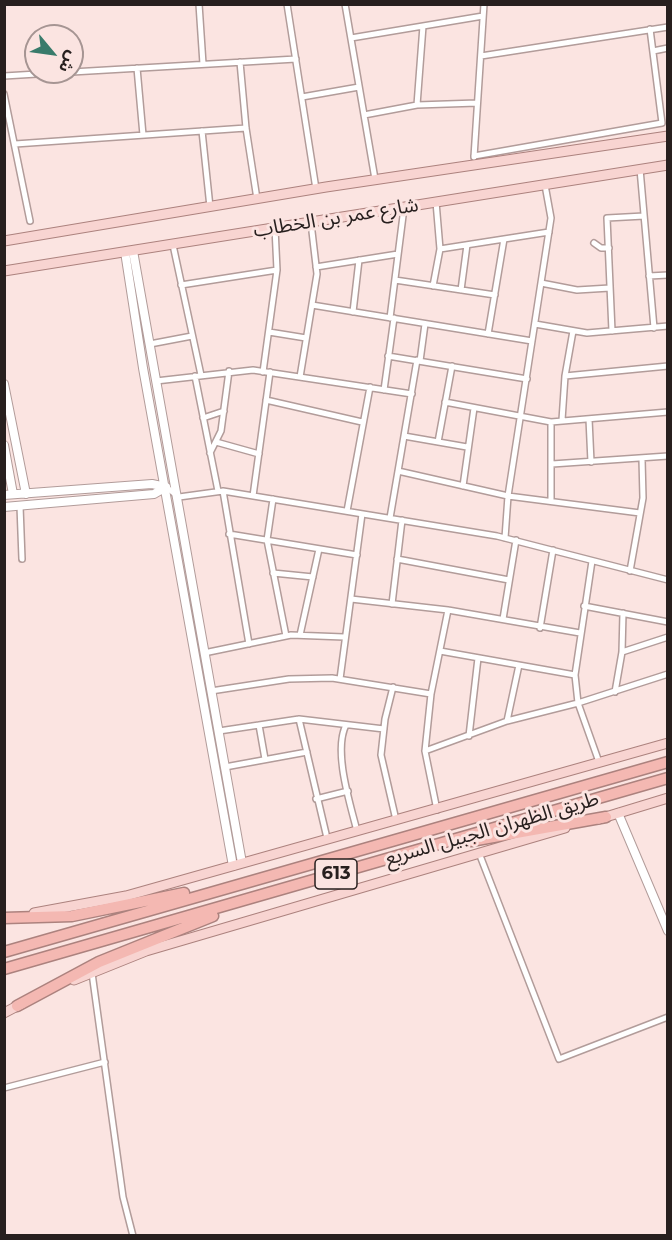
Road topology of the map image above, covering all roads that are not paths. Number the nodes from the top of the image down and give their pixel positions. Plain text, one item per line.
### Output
1 (199, 4) edge
2 (287, 4) edge
3 (345, 4) edge
4 (484, 4) edge
5 (483, 16) junction
6 (423, 26) junction
7 (668, 27) edge
8 (650, 29) junction
9 (351, 38) junction
10 (668, 48) edge
11 (653, 51) junction
12 (481, 56) junction
13 (296, 59) junction
14 (240, 62) junction
15 (203, 64) junction
16 (137, 68) junction
17 (84, 71) edge
18 (24, 75) edge
19 (4, 76) edge
20 (359, 87) junction
21 (4, 94) edge
22 (302, 97) junction
23 (477, 103) junction
24 (417, 105) junction
25 (364, 115) junction
26 (665, 123) edge
27 (246, 128) junction
28 (202, 131) junction
29 (143, 135) junction
30 (668, 136) edge
31 (15, 144) junction
32 (473, 160) junction
33 (668, 165) edge
34 (640, 169) junction
35 (375, 180) junction
36 (544, 185) junction
37 (316, 189) junction
38 (257, 200) junction
39 (436, 202) junction
40 (210, 207) junction
41 (404, 208) junction
42 (644, 216) junction
43 (30, 221) dead end
44 (311, 223) junction
45 (275, 228) junction
46 (549, 232) junction
47 (504, 239) junction
48 (4, 241) edge
49 (594, 243) dead end
50 (173, 245) junction
51 (467, 245) junction
52 (609, 248) junction
53 (440, 249) junction
54 (129, 252) junction
55 (398, 254) junction
56 (359, 261) junction
57 (316, 267) junction
58 (277, 270) junction
59 (4, 271) edge
60 (668, 275) edge
61 (649, 276) junction
62 (395, 280) junction
63 (541, 283) junction
64 (181, 285) junction
65 (433, 286) junction
66 (610, 288) junction
67 (461, 290) junction
68 (495, 295) junction
69 (312, 305) junction
70 (353, 312) junction
71 (392, 318) junction
72 (425, 324) junction
73 (535, 324) junction
74 (668, 326) edge
75 (654, 328) junction
76 (573, 331) junction
77 (612, 331) junction
78 (269, 332) junction
79 (488, 334) junction
80 (192, 336) junction
81 (306, 338) junction
82 (532, 341) junction
83 (150, 344) junction
84 (388, 356) junction
85 (418, 361) junction
86 (452, 366) junction
87 (668, 366) edge
88 (229, 371) junction
89 (267, 372) junction
90 (198, 375) junction
91 (565, 376) junction
92 (300, 377) junction
93 (527, 379) junction
94 (156, 381) junction
95 (4, 384) edge
96 (370, 387) junction
97 (384, 390) junction
98 (412, 394) junction
99 (266, 400) junction
100 (445, 402) junction
101 (474, 408) junction
102 (224, 411) junction
103 (668, 412) edge
104 (522, 415) junction
105 (203, 418) junction
106 (589, 419) junction
107 (562, 420) junction
108 (362, 422) junction
109 (551, 422) junction
110 (404, 436) junction
111 (216, 442) junction
112 (438, 442) junction
113 (4, 445) edge
114 (467, 447) junction
115 (210, 453) junction
116 (259, 454) junction
117 (668, 456) edge
118 (642, 459) junction
119 (591, 462) junction
120 (552, 464) junction
121 (398, 471) junction
122 (463, 486) junction
123 (166, 488) junction
124 (220, 491) junction
125 (9, 494) edge
126 (26, 494) junction
127 (254, 496) junction
128 (508, 496) junction
129 (179, 497) junction
130 (273, 499) junction
131 (551, 501) junction
132 (20, 506) junction
133 (4, 507) edge
134 (347, 511) junction
135 (640, 513) junction
136 (362, 514) junction
137 (390, 518) junction
138 (402, 520) junction
139 (229, 534) junction
140 (505, 538) junction
141 (267, 540) junction
142 (516, 540) junction
143 (319, 549) junction
144 (553, 550) junction
145 (357, 555) junction
146 (22, 560) dead end
147 (397, 560) junction
148 (592, 561) junction
149 (630, 571) junction
150 (273, 573) junction
151 (313, 576) junction
152 (509, 580) junction
153 (668, 580) edge
154 (351, 599) junction
155 (392, 604) junction
156 (584, 606) junction
157 (448, 610) junction
158 (623, 613) junction
159 (502, 619) junction
160 (668, 622) edge
161 (540, 628) junction
162 (580, 633) junction
163 (300, 635) junction
164 (286, 636) junction
165 (344, 637) junction
166 (668, 637) edge
167 (249, 644) junction
168 (440, 651) junction
169 (622, 651) junction
170 (204, 654) junction
171 (478, 658) junction
172 (519, 665) junction
173 (668, 674) edge
174 (575, 675) junction
175 (340, 679) junction
176 (393, 687) junction
177 (211, 691) junction
178 (615, 692) junction
179 (431, 694) junction
180 (578, 703) junction
181 (299, 719) junction
182 (507, 721) junction
183 (346, 724) junction
184 (260, 725) junction
185 (384, 729) junction
186 (219, 731) junction
187 (469, 736) junction
188 (668, 743) edge
189 (425, 751) junction
190 (307, 752) junction
191 (265, 759) junction
192 (668, 760) edge
193 (599, 762) junction
194 (225, 767) junction
195 (668, 778) edge
196 (229, 787) junction
197 (220, 789) junction
198 (348, 791) junction
199 (668, 798) edge
200 (316, 799) junction
201 (437, 810) junction
202 (618, 813) junction
203 (606, 817) junction
204 (396, 820) junction
205 (357, 831) junction
206 (327, 838) junction
207 (415, 851) junction
208 (478, 853) junction
209 (238, 864) junction
210 (286, 870) junction
211 (258, 897) junction
212 (4, 917) edge
213 (668, 931) edge
214 (4, 952) edge
215 (4, 969) edge
216 (92, 973) junction
217 (17, 1006) junction
218 (4, 1013) edge
219 (668, 1017) edge
220 (105, 1062) junction
221 (4, 1088) edge
222 (133, 1236) edge

1 - 15 street
2 - 13 street
3 - 9 street
4 - 5 street
5 - 6 street
5 - 12 street
6 - 9 street
6 - 24 street
7 - 8 street
8 - 11 street
8 - 12 street
9 - 20 street
10 - 11 street
11 - 26 street
12 - 23 street
13 - 14 street
13 - 22 street
14 - 15 street
14 - 27 street
15 - 16 street
16 - 17 street
16 - 29 street
18 - 19 street
20 - 22 street
20 - 25 street
21 - 31 street
22 - 37 street
23 - 24 street
23 - 32 street
24 - 25 street
25 - 35 street
26 - 32 street
27 - 28 street
27 - 38 street
28 - 29 street
28 - 40 street
29 - 31 street
30 - 32 main road, شارع عمر بن الخطاب
31 - 43 street
32 - 35 main road, شارع عمر بن الخطاب
33 - 34 main road, شارع عمر بن الخطاب
34 - 36 main road, شارع عمر بن الخطاب
34 - 42 street
35 - 37 main road, شارع عمر بن الخطاب
36 - 39 main road, شارع عمر بن الخطاب
36 - 46 street
37 - 38 main road, شارع عمر بن الخطاب
38 - 40 main road, شارع عمر بن الخطاب
39 - 41 main road, شارع عمر بن الخطاب
39 - 53 street
40 - 48 main road, شارع عمر بن الخطاب
41 - 44 main road, شارع عمر بن الخطاب
41 - 55 street
42 - 52 street
42 - 61 street
44 - 45 main road, شارع عمر بن الخطاب
44 - 57 street
45 - 50 main road, شارع عمر بن الخطاب
45 - 58 street
46 - 47 street
46 - 63 street
47 - 51 street
47 - 68 street
49 - 52 street
50 - 54 main road, شارع عمر بن الخطاب
50 - 64 street
51 - 53 street
51 - 67 street
52 - 66 street
53 - 65 street
54 - 59 main road, شارع عمر بن الخطاب
54 - 83 street
54 - 123 street
55 - 56 street
55 - 62 street
56 - 57 street
56 - 70 street
57 - 69 street
58 - 64 street
58 - 78 street
60 - 61 street
61 - 75 street
62 - 65 street
62 - 71 street
63 - 66 street
63 - 73 street
64 - 80 street
65 - 67 street
66 - 77 street
67 - 68 street
68 - 79 street
69 - 70 street
69 - 81 street
70 - 71 street
71 - 72 street
71 - 84 street
72 - 79 street
72 - 85 street
73 - 76 street
73 - 82 street
74 - 75 street
75 - 77 street
76 - 77 street
76 - 91 street
78 - 81 street
78 - 89 street
79 - 82 street
80 - 83 street
80 - 90 street
81 - 92 street
82 - 93 street
83 - 94 street
84 - 85 street
84 - 97 street
85 - 86 street
85 - 98 street
86 - 93 street
86 - 100 street
87 - 91 street
88 - 89 street
88 - 90 street
88 - 102 street
89 - 92 street
89 - 99 street
90 - 94 street
90 - 105 street
91 - 107 street
92 - 96 street
93 - 104 street
94 - 129 street
95 - 126 street
96 - 97 street
96 - 108 street
97 - 98 street
98 - 110 street
99 - 108 street
99 - 116 street
100 - 101 street
100 - 112 street
101 - 104 street
101 - 114 street
102 - 105 street
102 - 111 street
103 - 106 street
104 - 109 street
104 - 128 street
105 - 115 street
106 - 107 street
106 - 119 street
107 - 109 street
108 - 134 street
109 - 120 street
110 - 112 street
110 - 121 street
111 - 115 street
111 - 116 street
112 - 114 street
113 - 125 street
114 - 122 street
115 - 124 street
116 - 127 street
117 - 118 street
118 - 119 street
118 - 135 street
119 - 120 street
120 - 131 street
121 - 122 street
121 - 137 street
122 - 128 street
123 - 126 street
123 - 129 street
123 - 132 street
123 - 197 street
124 - 127 street
124 - 129 street
124 - 139 street
125 - 126 street
127 - 130 street
128 - 131 street
128 - 140 street
129 - 170 street
130 - 134 street
130 - 141 street
131 - 135 street
132 - 133 street
132 - 146 street
134 - 136 street
135 - 149 street
136 - 137 street
136 - 145 street
137 - 138 street
138 - 140 street
138 - 147 street
139 - 141 street
139 - 167 street
140 - 142 street
141 - 143 street
141 - 150 street
142 - 144 street
142 - 152 street
143 - 145 street
143 - 151 street
144 - 148 street
144 - 161 street
145 - 154 street
147 - 152 street
147 - 155 street
148 - 149 street
148 - 156 street
149 - 153 street
150 - 151 street
150 - 164 street
151 - 163 street
152 - 159 street
154 - 155 street
154 - 165 street
155 - 157 street
156 - 158 street
156 - 162 street
157 - 159 street
157 - 168 street
158 - 160 street
158 - 169 street
159 - 161 street
161 - 162 street
162 - 174 street
163 - 164 street
163 - 165 street
164 - 167 street
165 - 175 street
166 - 169 street
167 - 170 street
168 - 171 street
168 - 179 street
169 - 178 street
170 - 177 street
171 - 172 street
171 - 187 street
172 - 174 street
172 - 182 street
173 - 178 street
174 - 180 street
175 - 176 street
175 - 177 street
176 - 179 street
176 - 185 street
177 - 186 street
178 - 180 street
179 - 189 street
180 - 182 street
180 - 193 street
181 - 183 street
181 - 184 street
181 - 190 street
182 - 187 street
183 - 185 street
183 - 198 street
184 - 186 street
184 - 191 street
185 - 204 street
186 - 194 street
187 - 189 street
188 - 193 main road
189 - 201 street
190 - 191 street
190 - 200 street
191 - 194 street
192 - 210 highway, طريق الظهران الجبيل السريع / 613
193 - 201 main road
194 - 196 street
195 - 207 highway, طريق الظهران الجبيل السريع / 613
196 - 197 street
196 - 209 street
197 - 209 street
198 - 200 street
198 - 205 street
199 - 202 main road, 613
200 - 206 street
201 - 204 main road
202 - 203 main road, 613
202 - 213 street
203 - 207 highway
203 - 208 main road, 613
204 - 205 main road
205 - 206 main road
206 - 209 main road
207 - 211 highway, طريق الظهران الجبيل السريع / 613
208 - 216 main road, 613
208 - 219 street
209 - 212 main road
210 - 212 highway
210 - 214 highway, طريق الظهران الجبيل السريع / 613
211 - 215 highway, طريق الظهران الجبيل السريع / 613
211 - 217 highway
216 - 217 main road, 613
216 - 220 street
217 - 218 main road, 613
220 - 221 street
220 - 222 street

